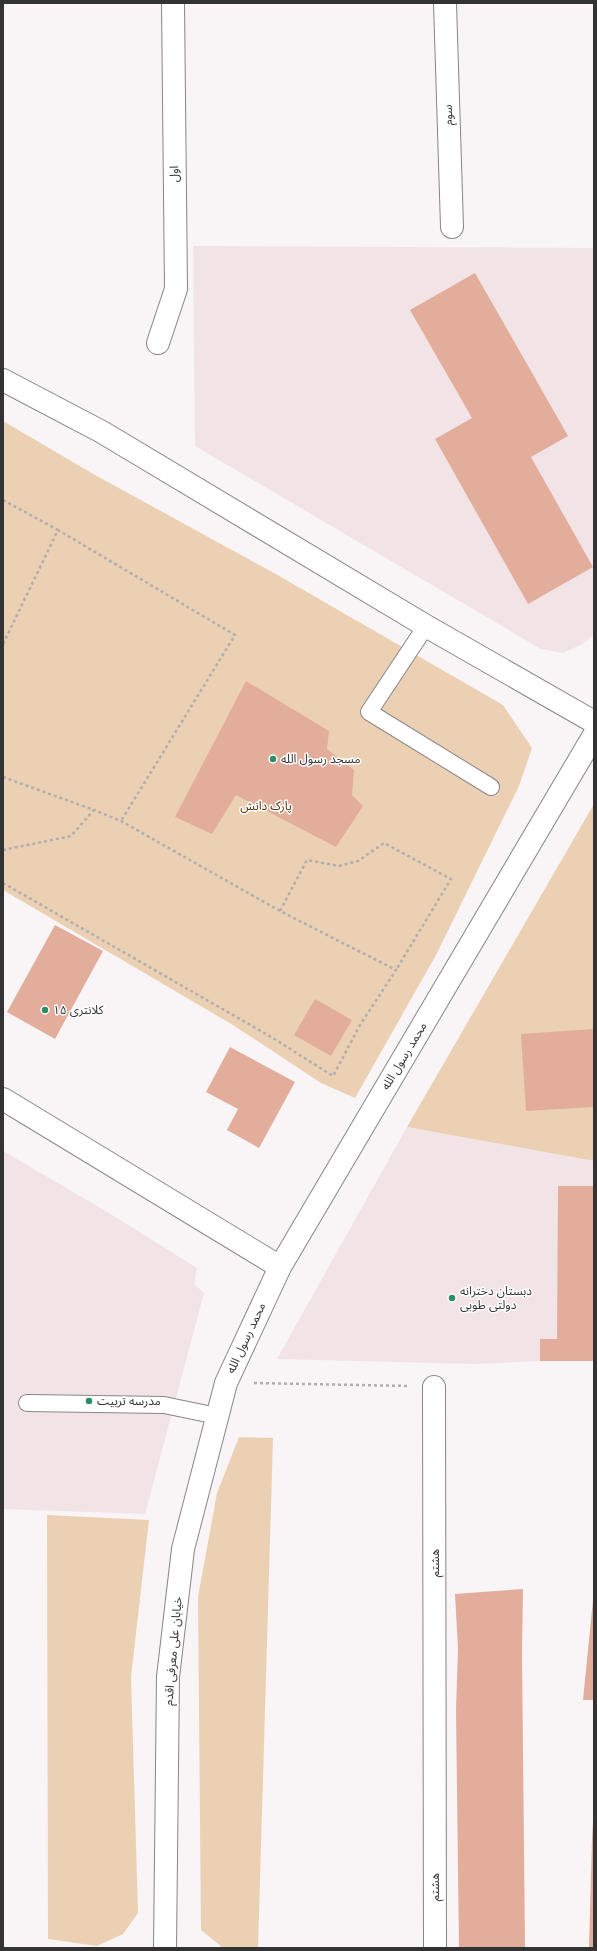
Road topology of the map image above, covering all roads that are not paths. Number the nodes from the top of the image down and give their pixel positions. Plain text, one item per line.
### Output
1 (173, 3) edge
2 (445, 3) edge
3 (452, 227) dead end
4 (158, 343) dead end
5 (3, 380) edge
6 (426, 626) junction
7 (594, 722) edge
8 (594, 735) edge
9 (491, 787) dead end
10 (3, 1100) edge
11 (280, 1267) junction
12 (226, 1383) joint
13 (434, 1387) road end
14 (27, 1403) dead end
15 (217, 1416) junction
16 (165, 1948) edge
17 (435, 1948) edge

1 - 4 street, اول
2 - 3 street, سوم
5 - 6 street
6 - 7 street
6 - 9 lane
8 - 11 street, محمد رسول الله
10 - 11 street
11 - 12 street, محمد رسول الله
12 - 15 street, خیابان علی معرفی اقدم
13 - 17 street, هشتم
14 - 15 lane
15 - 16 street, خیابان علی معرفی اقدم

